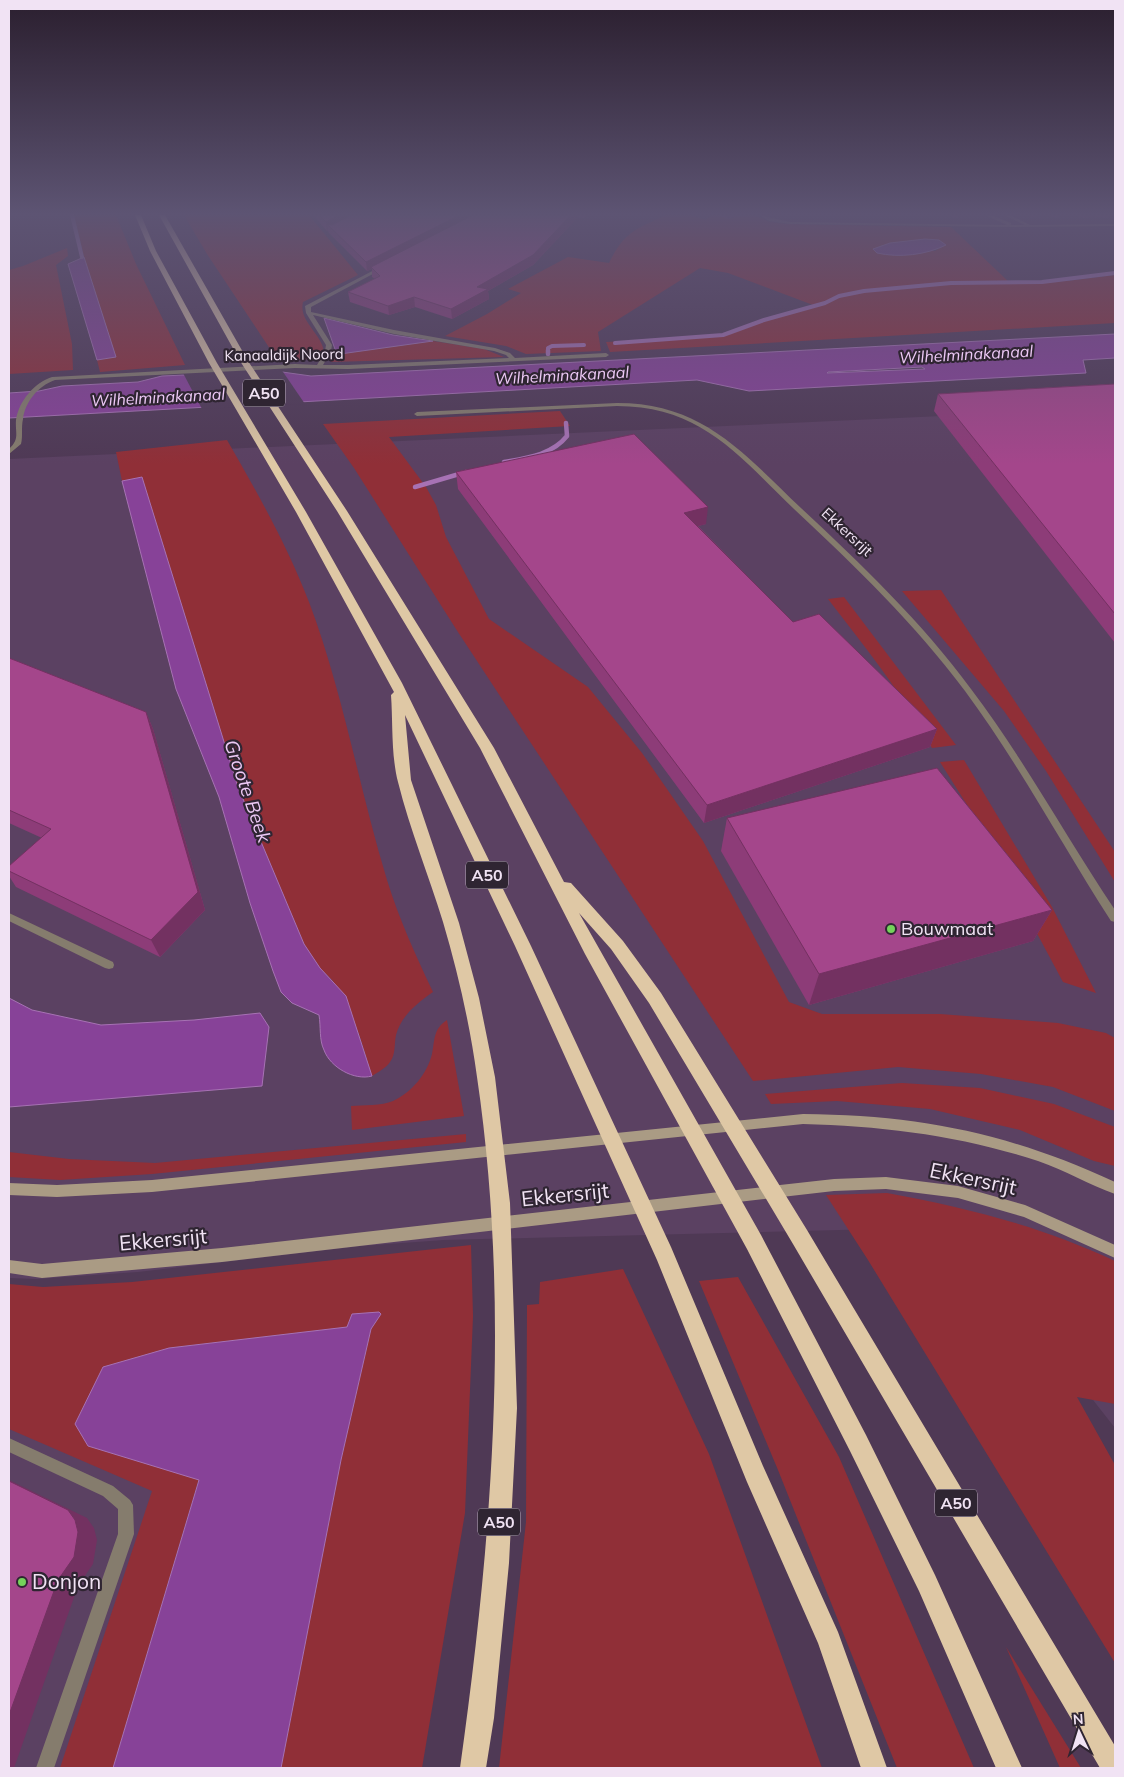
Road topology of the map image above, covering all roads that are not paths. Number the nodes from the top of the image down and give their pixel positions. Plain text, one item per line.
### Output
1 (178, 298) edge
2 (209, 298) edge
3 (321, 298) edge
4 (309, 312) junction
5 (606, 355) dead end
6 (515, 360) junction
7 (319, 366) junction
8 (417, 414) dead end
9 (9, 452) edge
10 (396, 683) junction
11 (550, 869) junction
12 (9, 917) edge
13 (1115, 918) edge
14 (109, 965) dead end
15 (1115, 1188) edge
16 (9, 1189) edge
17 (1115, 1252) edge
18 (9, 1267) edge
19 (9, 1446) edge
20 (44, 1768) edge
21 (473, 1768) edge
22 (874, 1768) edge
23 (1008, 1768) edge
24 (1114, 1768) edge

1 - 10 highway, A50
2 - 11 highway, A50
3 - 4 street
4 - 6 street, Kanaaldijk Noord
4 - 7 street
5 - 6 street, Kanaaldijk Noord
6 - 7 street, Kanaaldijk Noord
7 - 9 street, Kanaaldijk Noord
8 - 13 street, Ekkersrijt
10 - 21 highway, A50
10 - 22 highway, A50
11 - 23 highway, A50
11 - 24 highway, A50
12 - 14 street
15 - 16 main road, Ekkersrijt
17 - 18 main road, Ekkersrijt
19 - 20 street

